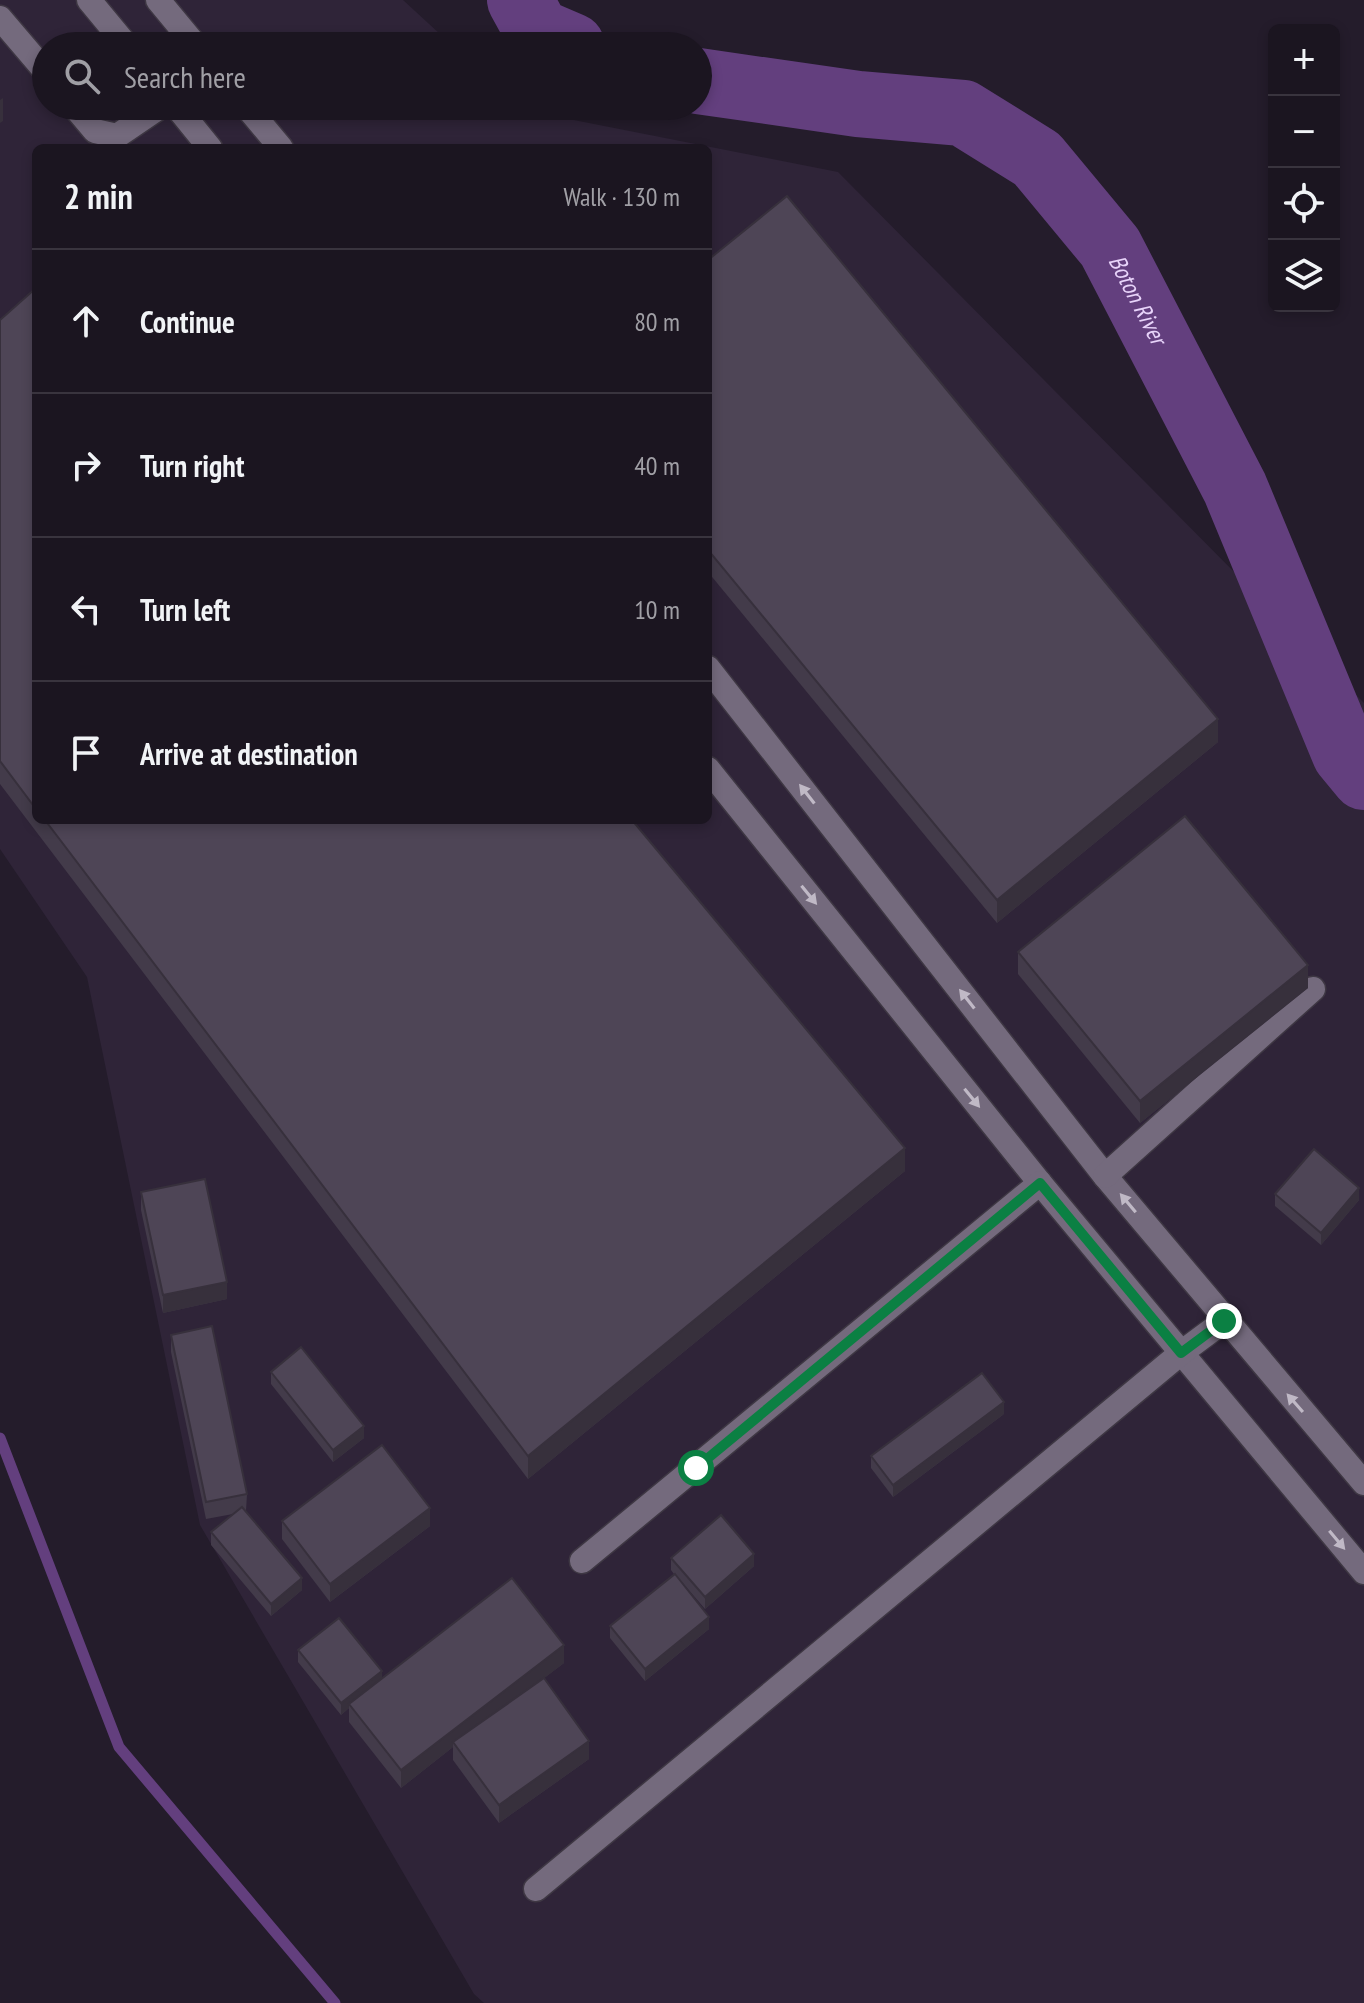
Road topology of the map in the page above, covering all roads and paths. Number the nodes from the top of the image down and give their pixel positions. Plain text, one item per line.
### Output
1 (89, 0) edge
2 (158, 0) edge
3 (0, 18) edge
4 (115, 32) edge
5 (184, 32) edge
6 (32, 56) edge
7 (86, 120) edge
8 (140, 120) edge
9 (187, 120) edge
10 (258, 120) edge
11 (207, 144) edge
12 (278, 144) edge
13 (712, 673) edge
14 (712, 774) edge
15 (1313, 989) dead end
16 (1105, 1176) junction
17 (1040, 1183) junction
18 (1224, 1321) junction
19 (1181, 1353) junction
20 (1364, 1483) edge
21 (582, 1561) dead end
22 (1364, 1572) edge
23 (536, 1889) dead end

1 - 4 street
2 - 5 street
3 - 6 street
7 - 8 street
9 - 11 street
10 - 12 street
16 -> 13 street
14 -> 17 street
15 - 16 street
18 -> 16 street
17 - 19 street
17 - 21 street
18 - 19 street
20 -> 18 street
19 -> 22 street
19 - 23 street

